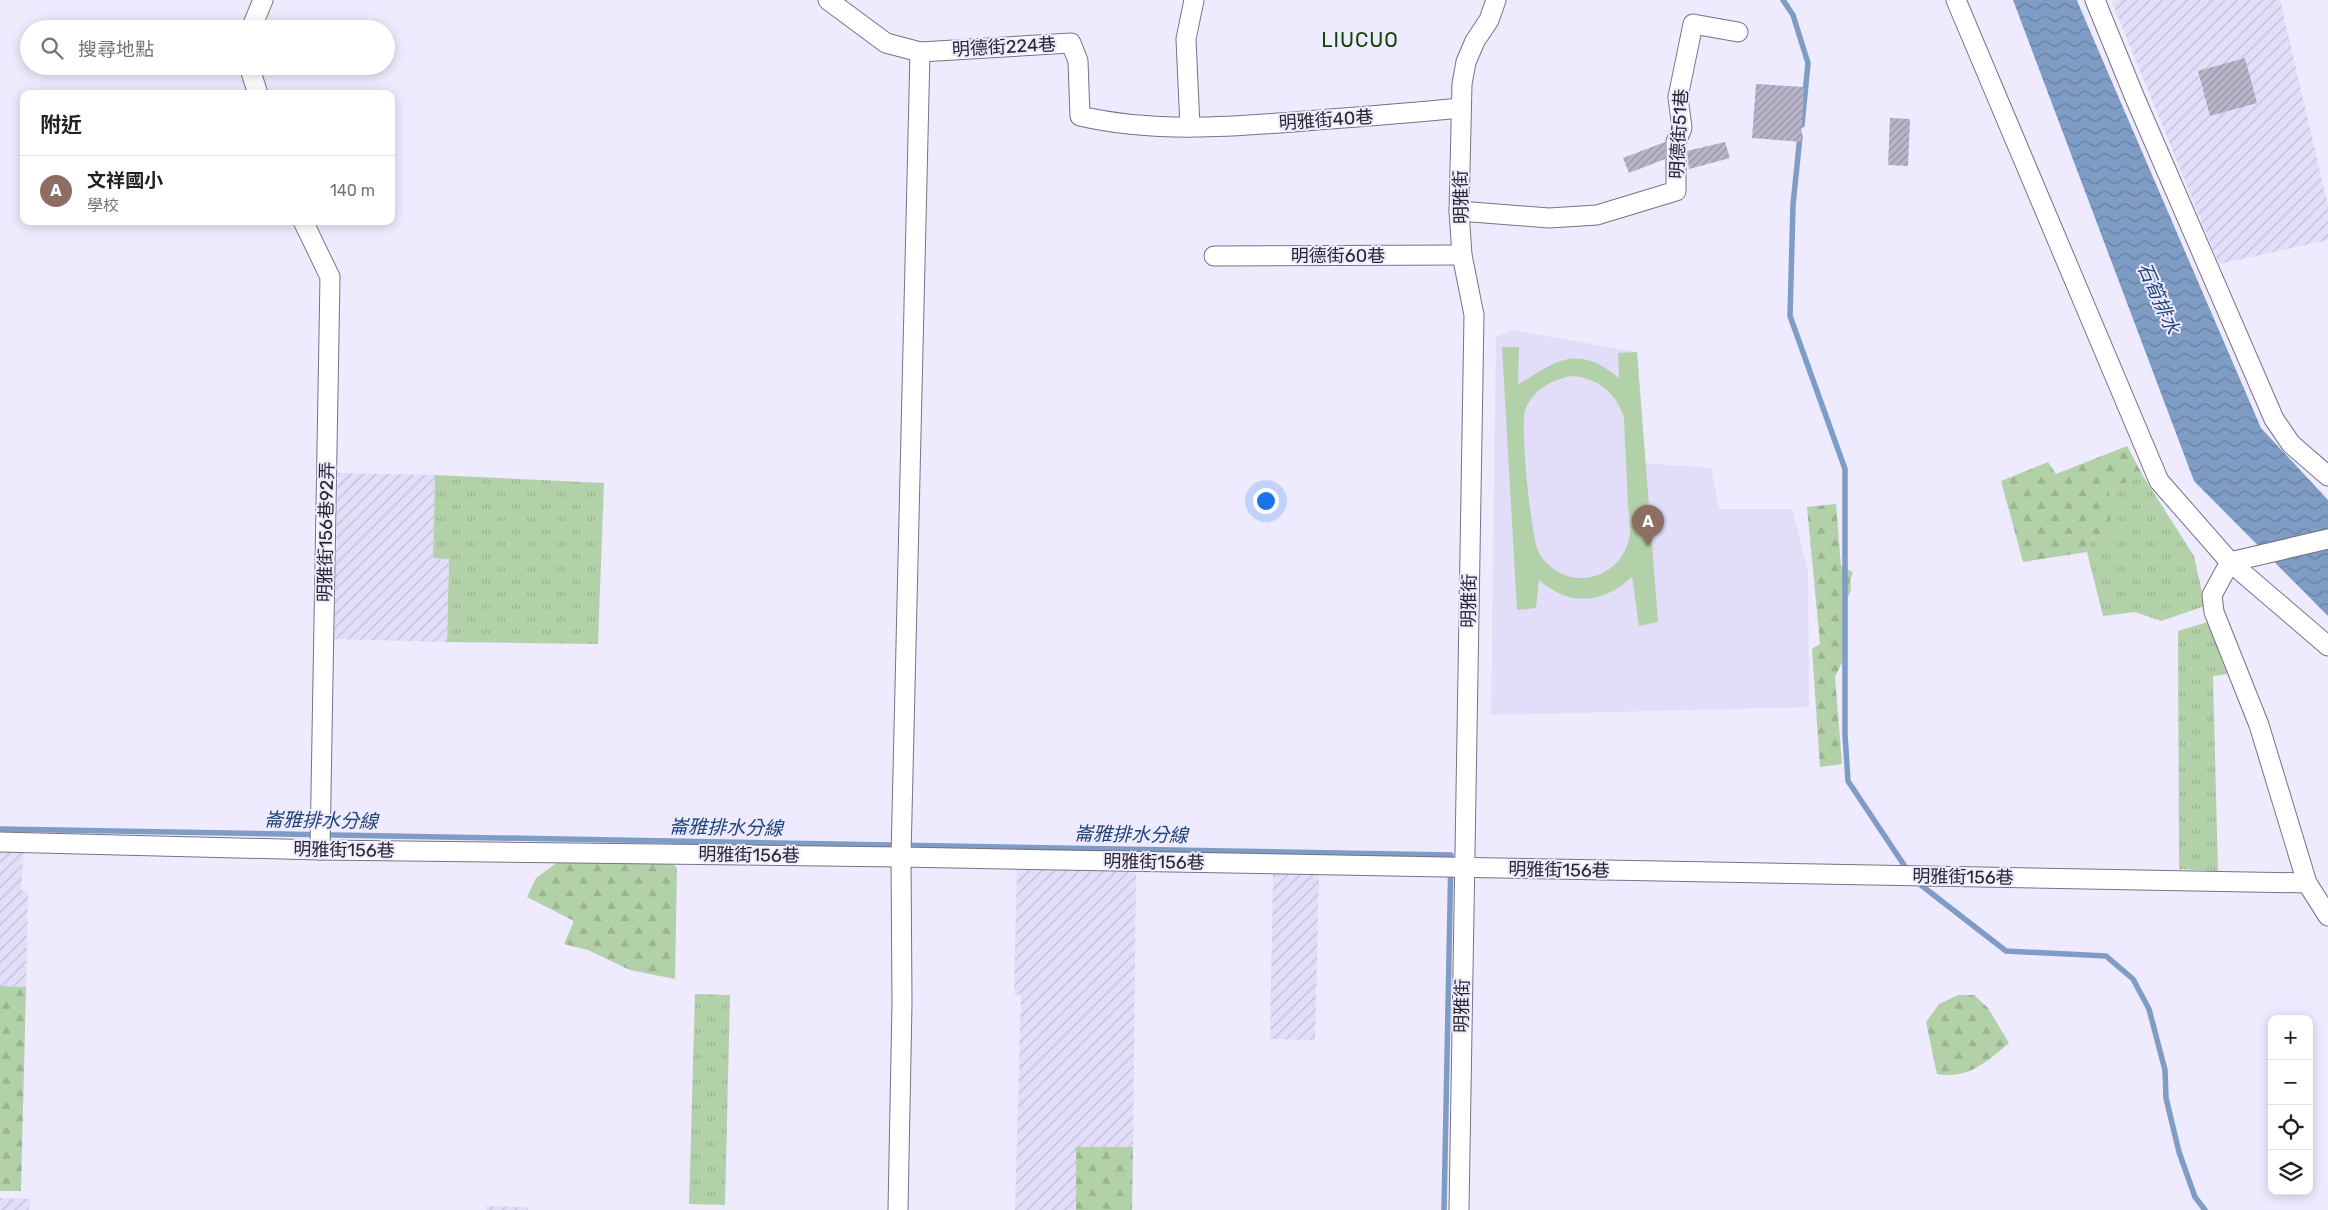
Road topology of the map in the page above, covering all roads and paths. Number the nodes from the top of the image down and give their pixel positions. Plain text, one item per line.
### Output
1 (263, 0) edge
2 (828, 0) edge
3 (1194, 0) edge
4 (1496, 0) edge
5 (1956, 0) edge
6 (2098, 1) edge
7 (255, 20) edge
8 (1738, 32) dead end
9 (920, 52) junction
10 (252, 75) edge
11 (257, 90) edge
12 (1461, 108) junction
13 (1190, 127) junction
14 (1459, 211) junction
15 (305, 225) edge
16 (1462, 255) junction
17 (1214, 256) dead end
18 (2328, 476) edge
19 (2328, 538) edge
20 (2230, 562) junction
21 (2328, 646) edge
22 (0, 842) edge
23 (320, 850) junction
24 (901, 857) junction
25 (1464, 869) junction
26 (2307, 882) junction
27 (2328, 916) edge
28 (898, 1210) edge
29 (1459, 1210) edge

1 - 7 street
2 - 9 street, 明德街224巷
3 - 13 street
4 - 12 street, 明雅街
5 - 20 street
6 - 18 street
8 - 14 street, 明德街51巷
9 - 13 street, 明德街224巷
9 - 24 street
10 - 11 street
12 - 13 street, 明雅街40巷
12 - 14 street, 明雅街
14 - 16 street, 明雅街
15 - 23 street, 明雅街156巷92弄
16 - 17 street, 明德街60巷
16 - 25 street, 明雅街
19 - 20 street
20 - 21 street
20 - 26 street
22 - 23 street, 明雅街156巷
23 - 24 street, 明雅街156巷
24 - 25 street, 明雅街156巷
24 - 28 street
25 - 26 street, 明雅街156巷
25 - 29 street, 明雅街
26 - 27 street

